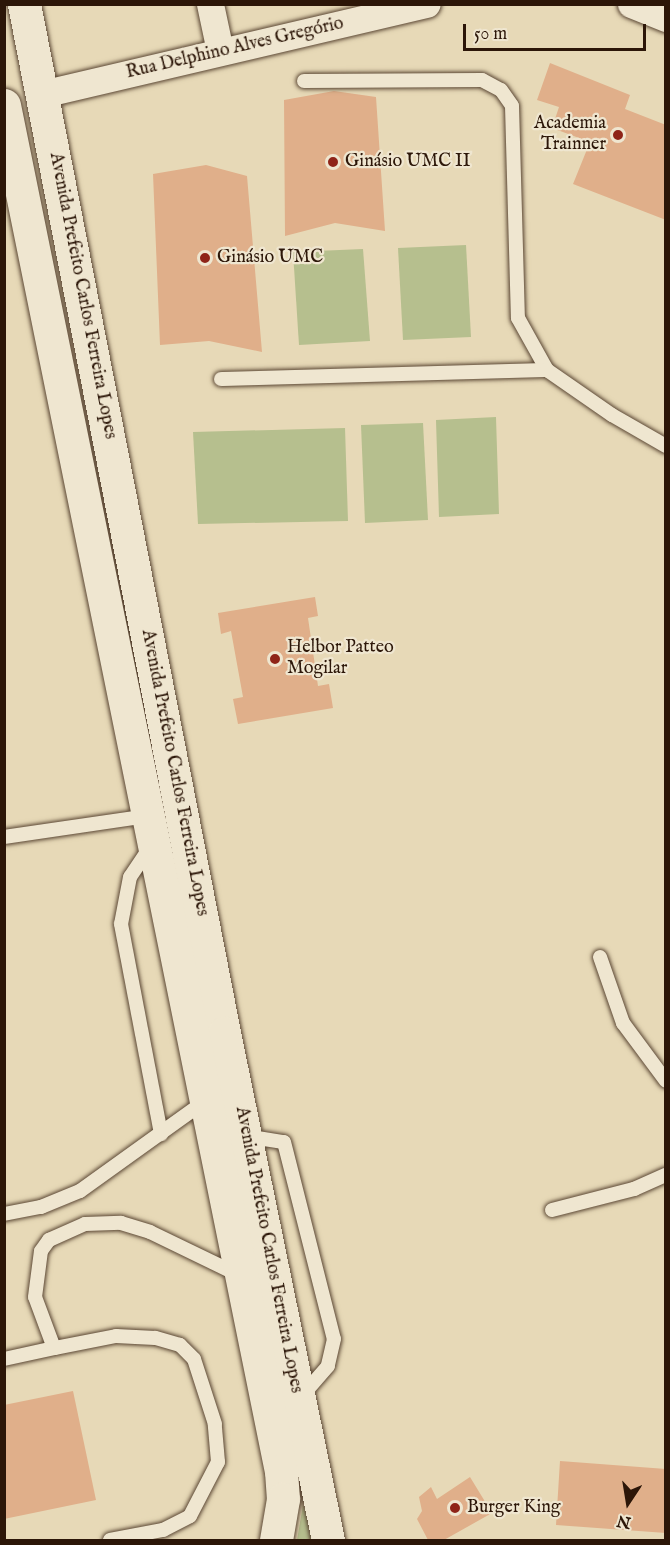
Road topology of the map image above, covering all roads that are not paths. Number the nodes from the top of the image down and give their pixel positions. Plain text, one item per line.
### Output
1 (24, 4) edge
2 (210, 4) edge
3 (427, 4) edge
4 (632, 4) edge
5 (666, 18) edge
6 (220, 51) junction
7 (304, 81) dead end
8 (42, 94) junction
9 (4, 105) edge
10 (9, 149) edge
11 (547, 370) junction
12 (221, 379) dead end
13 (666, 446) edge
14 (152, 829) junction
15 (4, 837) edge
16 (600, 957) dead end
17 (666, 1081) edge
18 (208, 1099) junction
19 (161, 1134) junction
20 (245, 1136) junction
21 (666, 1175) edge
22 (552, 1210) dead end
23 (4, 1214) edge
24 (244, 1277) junction
25 (54, 1348) junction
26 (4, 1359) edge
27 (298, 1400) junction
28 (119, 1540) edge
29 (276, 1540) edge
30 (328, 1540) edge

1 - 8 main road, Avenida Prefeito Carlos Ferreira Lopes
2 - 6 street
3 - 6 street, Rua Delphino Alves Gregório
4 - 5 street
6 - 8 street, Rua Delphino Alves Gregório
7 - 11 lane
8 - 20 main road, Avenida Prefeito Carlos Ferreira Lopes
9 - 10 main road, Avenida Prefeito Carlos Ferreira Lopes
10 - 14 main road, Avenida Prefeito Carlos Ferreira Lopes
11 - 12 lane
11 - 13 lane
14 - 15 lane
14 - 18 main road, Avenida Prefeito Carlos Ferreira Lopes
14 - 19 lane
16 - 17 lane
18 - 19 lane
18 - 24 main road, Avenida Prefeito Carlos Ferreira Lopes
19 - 23 lane
20 - 27 main road, Avenida Prefeito Carlos Ferreira Lopes
20 - 27 lane
21 - 22 lane
24 - 25 lane
24 - 29 main road, Avenida Prefeito Carlos Ferreira Lopes
25 - 26 lane
25 - 28 lane
27 - 30 main road, Avenida Prefeito Carlos Ferreira Lopes

